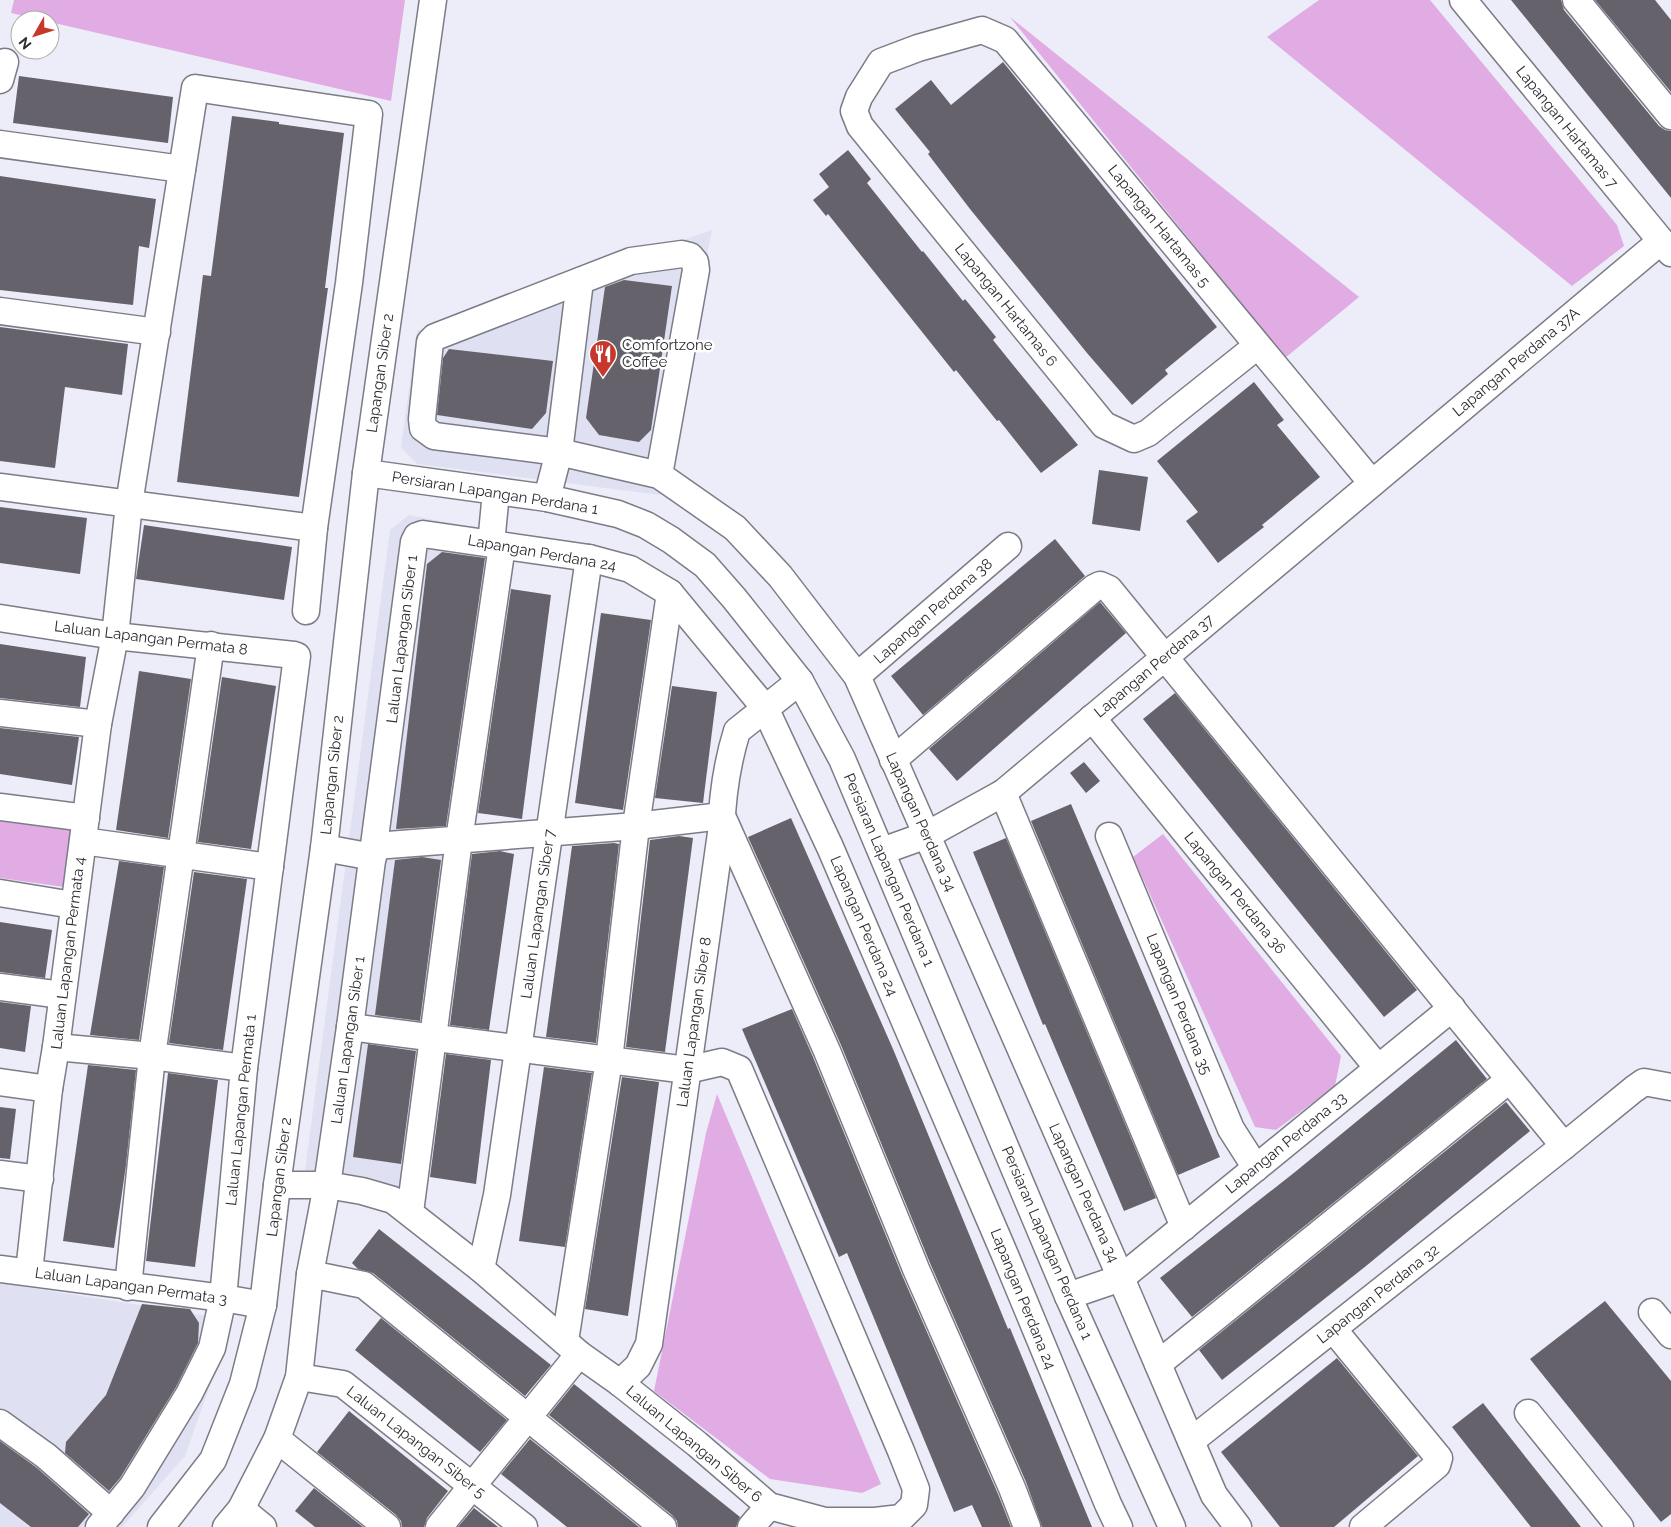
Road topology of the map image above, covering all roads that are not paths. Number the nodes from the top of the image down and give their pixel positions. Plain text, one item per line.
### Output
1 (433, 0) edge
2 (1463, 0) edge
3 (1576, 0) edge
4 (918, 48) joint
5 (1671, 116) edge
6 (0, 144) edge
7 (182, 169) junction
8 (1666, 247) edge
9 (580, 281) junction
10 (0, 311) edge
11 (157, 332) junction
12 (1258, 346) junction
13 (559, 452) junction
14 (366, 473) junction
15 (659, 475) junction
16 (1372, 483) junction
17 (0, 487) edge
18 (496, 492) junction
19 (547, 498) junction
20 (129, 504) junction
21 (314, 528) junction
22 (417, 536) joint
23 (497, 545) junction
24 (1008, 546) dead end
25 (589, 558) junction
26 (670, 593) junction
27 (306, 611) dead end
28 (0, 618) edge
29 (115, 636) junction
30 (211, 645) junction
31 (1164, 658) junction
32 (298, 660) joint
33 (857, 676) junction
34 (800, 681) junction
35 (765, 708) junction
36 (0, 712) edge
37 (1092, 718) junction
38 (98, 724) junction
39 (893, 760) junction
40 (1003, 793) junction
41 (0, 808) edge
42 (722, 816) junction
43 (636, 826) junction
44 (84, 829) junction
45 (550, 833) junction
46 (927, 835) junction
47 (1110, 836) dead end
48 (459, 840) junction
49 (324, 848) junction
50 (882, 851) junction
51 (374, 852) junction
52 (180, 854) junction
53 (270, 867) junction
54 (0, 893) edge
55 (73, 905) junction
56 (0, 987) edge
57 (62, 995) junction
58 (1452, 1008) junction
59 (350, 1027) junction
60 (434, 1038) junction
61 (56, 1047) junction
62 (518, 1049) junction
63 (152, 1056) junction
64 (609, 1060) junction
65 (244, 1068) junction
66 (1378, 1068) junction
67 (687, 1070) junction
68 (1509, 1080) junction
69 (0, 1082) edge
70 (1671, 1087) edge
71 (49, 1089) junction
72 (1564, 1146) junction
73 (1256, 1168) junction
74 (0, 1174) edge
75 (40, 1178) junction
76 (277, 1184) junction
77 (327, 1185) junction
78 (410, 1212) junction
79 (1184, 1227) junction
80 (0, 1269) edge
81 (480, 1269) junction
82 (29, 1272) junction
83 (310, 1274) junction
84 (1121, 1278) junction
85 (128, 1287) junction
86 (1068, 1296) junction
87 (223, 1298) junction
88 (262, 1305) junction
89 (1652, 1312) dead end
90 (1333, 1329) junction
91 (1671, 1335) edge
92 (572, 1347) junction
93 (1158, 1364) junction
94 (299, 1377) junction
95 (620, 1383) junction
96 (1528, 1413) dead end
97 (528, 1416) junction
98 (0, 1423) edge
99 (277, 1439) junction
100 (1190, 1441) junction
101 (472, 1486) junction
102 (769, 1506) junction
103 (233, 1518) edge
104 (105, 1520) edge
105 (161, 1527) edge
106 (263, 1527) edge
107 (388, 1527) edge
108 (439, 1527) edge
109 (524, 1527) edge
110 (663, 1527) edge
111 (750, 1527) edge
112 (1027, 1527) edge
113 (1119, 1527) edge
114 (1172, 1527) edge
115 (1238, 1527) edge
116 (1363, 1527) edge
117 (1620, 1527) edge

1 - 14 street, Lapangan Siber 2
2 - 8 street, Lapangan Hartamas 7
3 - 5 street
4 - 12 street, Lapangan Hartamas 5
4 - 12 street, Lapangan Hartamas 6
6 - 7 street
7 - 11 street, Laluan Lapangan Permata 4
7 - 21 street, Laluan Lapangan Permata 4
8 - 16 street, Lapangan Perdana 37A
9 - 13 street
9 - 13 street, Lapangan Perdana 34
9 - 15 street
10 - 11 street
11 - 20 street, Laluan Lapangan Permata 4
12 - 16 street, Lapangan Hartamas 5
13 - 15 street, Lapangan Perdana 34
13 - 19 street
14 - 18 street, Persiaran Lapangan Perdana 1
14 - 49 street, Lapangan Siber 2
15 - 33 street, Lapangan Perdana 34
16 - 31 street, Lapangan Perdana 37
17 - 20 street
18 - 19 street, Persiaran Lapangan Perdana 1
18 - 23 street
19 - 34 street, Persiaran Lapangan Perdana 1
20 - 21 street
20 - 29 street, Laluan Lapangan Permata 4
21 - 27 street
22 - 23 street, Lapangan Perdana 24
22 - 51 street, Laluan Lapangan Siber 1
23 - 25 street, Lapangan Perdana 24
23 - 48 street
24 - 33 street, Lapangan Perdana 38
25 - 26 street, Lapangan Perdana 24
25 - 45 street, Laluan Lapangan Siber 7
26 - 35 street, Lapangan Perdana 24
26 - 43 street
28 - 29 street, Laluan Lapangan Permata 8
29 - 30 street, Laluan Lapangan Permata 8
29 - 38 street, Laluan Lapangan Permata 4
30 - 32 street, Laluan Lapangan Permata 8
30 - 52 street
31 - 37 street, Lapangan Perdana 37
31 - 39 street
31 - 58 street
32 - 53 street, Laluan Lapangan Permata 1
33 - 39 street, Lapangan Perdana 34
34 - 35 street, Laluan Lapangan Siber 8
34 - 50 street, Persiaran Lapangan Perdana 1
35 - 42 street, Laluan Lapangan Siber 8
35 - 113 street, Lapangan Perdana 24
36 - 38 street
37 - 40 street, Lapangan Perdana 37
37 - 66 street, Lapangan Perdana 36
38 - 44 street, Laluan Lapangan Permata 4
39 - 46 street, Lapangan Perdana 34
40 - 46 street, Lapangan Perdana 37
40 - 79 street
41 - 44 street
42 - 43 street
42 - 67 street, Laluan Lapangan Siber 8
42 - 112 street
43 - 45 street
43 - 64 street
44 - 52 street
44 - 55 street, Laluan Lapangan Permata 4
45 - 48 street
45 - 62 street, Laluan Lapangan Siber 7
46 - 50 street, Lapangan Perdana 37
46 - 84 street, Lapangan Perdana 34
47 - 73 street, Lapangan Perdana 35
48 - 51 street
48 - 60 street
49 - 51 street
49 - 76 street, Lapangan Siber 2
50 - 86 street, Persiaran Lapangan Perdana 1
51 - 59 street, Laluan Lapangan Siber 1
52 - 53 street
52 - 63 street
53 - 65 street, Laluan Lapangan Permata 1
54 - 55 street
55 - 57 street, Laluan Lapangan Permata 4
56 - 57 street
57 - 61 street, Laluan Lapangan Permata 4
58 - 66 street, Lapangan Perdana 33
58 - 68 street
59 - 60 street
59 - 77 street, Laluan Lapangan Siber 1
60 - 62 street
60 - 78 street
61 - 63 street
61 - 71 street, Laluan Lapangan Permata 4
62 - 64 street
62 - 81 street, Laluan Lapangan Siber 7
63 - 65 street
63 - 85 street
64 - 67 street
64 - 92 street
65 - 87 street, Laluan Lapangan Permata 1
66 - 73 street, Lapangan Perdana 33
67 - 95 street, Laluan Lapangan Siber 8
67 - 102 street, Laluan Lapangan Siber 6
68 - 72 street
68 - 93 street
69 - 71 street
70 - 72 street, Lapangan Perdana 32
71 - 75 street, Laluan Lapangan Permata 4
72 - 90 street, Lapangan Perdana 32
73 - 79 street, Lapangan Perdana 33
74 - 75 street
75 - 82 street, Laluan Lapangan Permata 4
76 - 77 street, Laluan Lapangan Siber 6
76 - 88 street, Lapangan Siber 2
77 - 78 street, Laluan Lapangan Siber 6
77 - 83 street, Laluan Lapangan Siber 1
78 - 81 street, Laluan Lapangan Siber 6
79 - 84 street, Lapangan Perdana 33
80 - 82 street, Laluan Lapangan Permata 3
81 - 92 street, Laluan Lapangan Siber 6
82 - 85 street, Laluan Lapangan Permata 3
83 - 94 street, Laluan Lapangan Siber 1
83 - 97 street
84 - 86 street
84 - 93 street, Lapangan Perdana 34
85 - 87 street, Laluan Lapangan Permata 3
86 - 114 street, Persiaran Lapangan Perdana 1
87 - 88 street, Laluan Lapangan Permata 3
87 - 104 street, Laluan Lapangan Permata 1
88 - 105 street, Lapangan Siber 2
89 - 91 street
90 - 100 street, Lapangan Perdana 32
90 - 116 street
92 - 95 street, Laluan Lapangan Siber 6
92 - 97 street
93 - 100 street, Lapangan Perdana 34
94 - 99 street, Laluan Lapangan Siber 1
94 - 101 street, Laluan Lapangan Siber 5
95 - 102 street, Laluan Lapangan Siber 6
96 - 117 street
97 - 101 street
97 - 110 street
98 - 104 street
99 - 103 street, Laluan Lapangan Siber 1
99 - 107 street
100 - 115 street, Lapangan Perdana 34
101 - 108 street
101 - 109 street, Laluan Lapangan Siber 5
102 - 111 street
103 - 106 street

